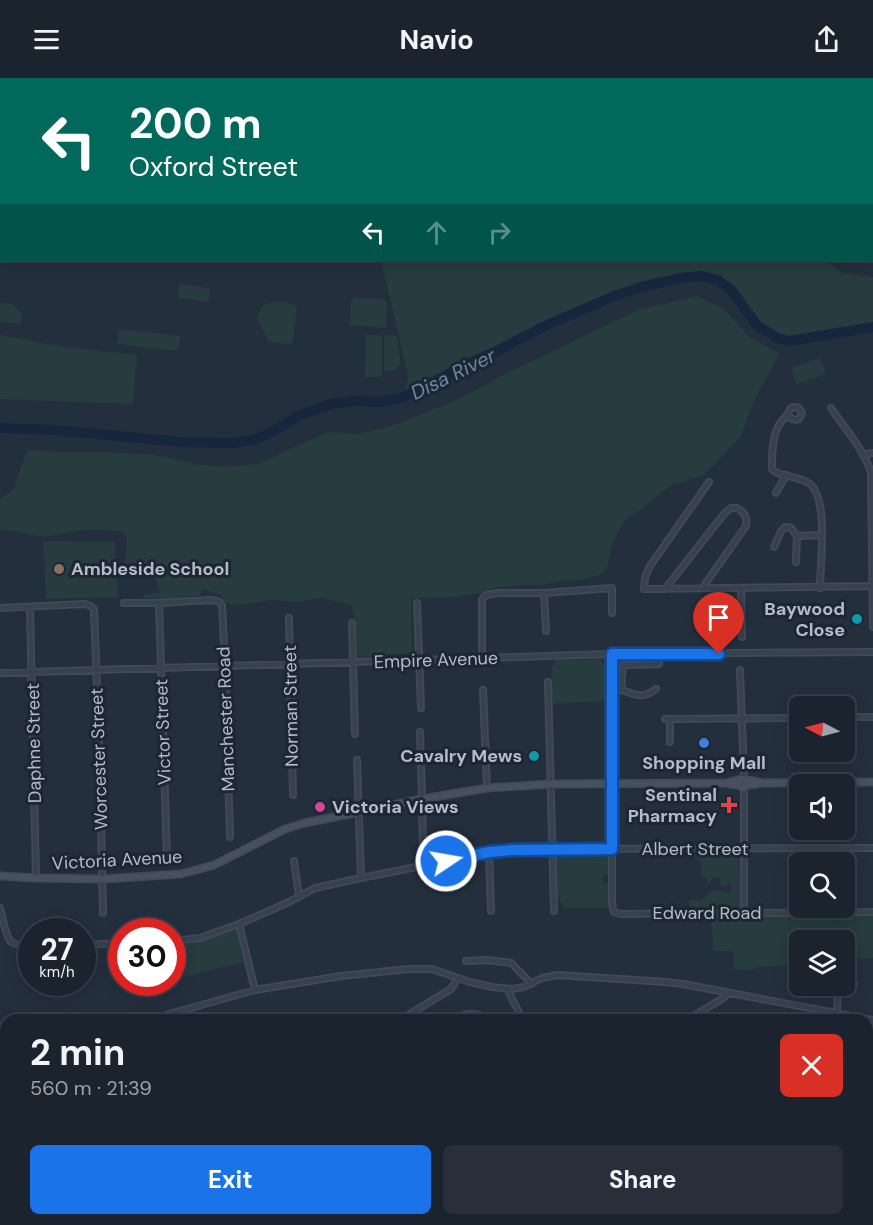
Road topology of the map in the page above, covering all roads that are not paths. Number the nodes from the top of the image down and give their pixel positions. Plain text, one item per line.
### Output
1 (831, 408) dead end
2 (789, 415) dead end
3 (873, 453) edge
4 (863, 454) junction
5 (872, 473) edge
6 (786, 475) junction
7 (709, 482) dead end
8 (776, 493) dead end
9 (822, 535) junction
10 (796, 536) junction
11 (774, 548) dead end
12 (796, 562) dead end
13 (873, 586) edge
14 (703, 587) junction
15 (741, 588) junction
16 (820, 588) junction
17 (665, 589) junction
18 (544, 593) junction
19 (124, 603) dead end
20 (159, 603) junction
21 (417, 603) dead end
22 (0, 608) edge
23 (30, 608) junction
24 (612, 613) dead end
25 (289, 618) dead end
26 (352, 623) dead end
27 (873, 627) edge
28 (546, 631) dead end
29 (742, 637) dead end
30 (873, 652) edge
31 (612, 654) junction
32 (482, 658) junction
33 (419, 660) junction
34 (354, 662) junction
35 (290, 664) junction
36 (659, 664) dead end
37 (225, 666) junction
38 (161, 668) junction
39 (96, 670) junction
40 (740, 670) dead end
41 (32, 672) junction
42 (0, 674) edge
43 (548, 682) dead end
44 (656, 688) dead end
45 (613, 689) junction
46 (621, 689) junction
47 (483, 690) dead end
48 (421, 708) dead end
49 (855, 717) edge
50 (873, 717) edge
51 (743, 718) junction
52 (789, 718) edge
53 (420, 732) dead end
54 (355, 734) dead end
55 (670, 742) dead end
56 (357, 760) dead end
57 (873, 782) edge
58 (612, 783) junction
59 (743, 783) junction
60 (550, 784) junction
61 (487, 789) junction
62 (292, 795) dead end
63 (422, 799) junction
64 (358, 811) junction
65 (230, 837) dead end
66 (744, 848) junction
67 (873, 848) edge
68 (552, 849) junction
69 (612, 849) junction
70 (489, 852) junction
71 (423, 853) dead end
72 (167, 860) dead end
73 (294, 861) dead end
74 (0, 876) edge
75 (36, 878) junction
76 (362, 878) junction
77 (103, 879) junction
78 (299, 896) junction
79 (0, 908) edge
80 (491, 911) dead end
81 (554, 911) dead end
82 (744, 912) junction
83 (873, 912) edge
84 (103, 913) dead end
85 (239, 924) junction
86 (3, 930) edge
87 (186, 939) edge
88 (18, 944) edge
89 (466, 961) dead end
90 (458, 978) junction
91 (532, 984) junction
92 (507, 989) junction
93 (255, 990) junction
94 (729, 993) junction
95 (838, 996) edge
96 (169, 1014) edge
97 (410, 1014) edge
98 (520, 1014) edge
99 (697, 1014) edge
100 (837, 1014) joint

1 - 4 street
2 - 6 street
3 - 4 street
4 - 5 street
5 - 13 street
6 - 8 street
6 - 9 street
7 - 17 street
9 - 10 street
9 - 16 street
10 - 11 street
10 - 12 street
13 - 16 street
13 - 27 street
14 - 15 street
14 - 17 street
14 - 17 street
15 - 16 street
15 - 29 street
18 - 24 street
18 - 28 street
18 - 32 street
19 - 20 street
20 - 37 street, Manchester Road
20 - 38 street, Victor Street
21 - 33 street
22 - 23 street
23 - 39 street, Worcester Street
23 - 41 street, Daphne Street
25 - 35 street, Norman Street
26 - 34 street
30 - 31 street, Empire Avenue
31 - 32 street, Empire Avenue
31 - 45 street
32 - 33 street, Empire Avenue
33 - 34 street, Empire Avenue
33 - 48 street
34 - 35 street, Empire Avenue
34 - 54 street
35 - 37 street, Empire Avenue
35 - 62 street, Norman Street
36 - 46 street
37 - 38 street, Empire Avenue
37 - 65 street, Manchester Road
38 - 39 street, Empire Avenue
38 - 72 street, Victor Street
39 - 41 street, Empire Avenue
39 - 77 street, Worcester Street
40 - 51 street
41 - 42 street, Empire Avenue
41 - 75 street, Daphne Street
43 - 60 street
44 - 46 street
45 - 46 street
45 - 58 street
47 - 61 street
49 - 50 street
51 - 52 street
51 - 55 street
51 - 59 street
53 - 63 street
56 - 64 street
57 - 59 street, Victoria Avenue
58 - 59 street, Victoria Avenue
58 - 60 street, Victoria Avenue
58 - 69 street
59 - 66 street
60 - 61 street, Victoria Avenue
60 - 68 street
61 - 63 street, Victoria Avenue
63 - 64 street, Victoria Avenue
63 - 71 street
64 - 76 street
64 - 77 street, Victoria Avenue
66 - 67 street, Albert Street
66 - 69 street, Albert Street
66 - 82 street
68 - 69 street, Albert Street
68 - 70 street, Albert Street
68 - 81 street
69 - 82 street, Edward Road
70 - 76 street, Albert Street
70 - 80 street
73 - 78 street
74 - 75 street, Victoria Avenue
75 - 77 street, Victoria Avenue
76 - 78 street, Albert Street
77 - 84 street, Worcester Street
78 - 85 street, Albert Street
79 - 86 street
82 - 83 street, Edward Road
85 - 87 street, Albert Street
85 - 93 street
86 - 88 street
89 - 91 street
90 - 92 street
90 - 93 street
90 - 97 street
91 - 92 street
91 - 94 street
92 - 98 street
93 - 96 street
94 - 99 street
94 - 100 street
95 - 100 street

